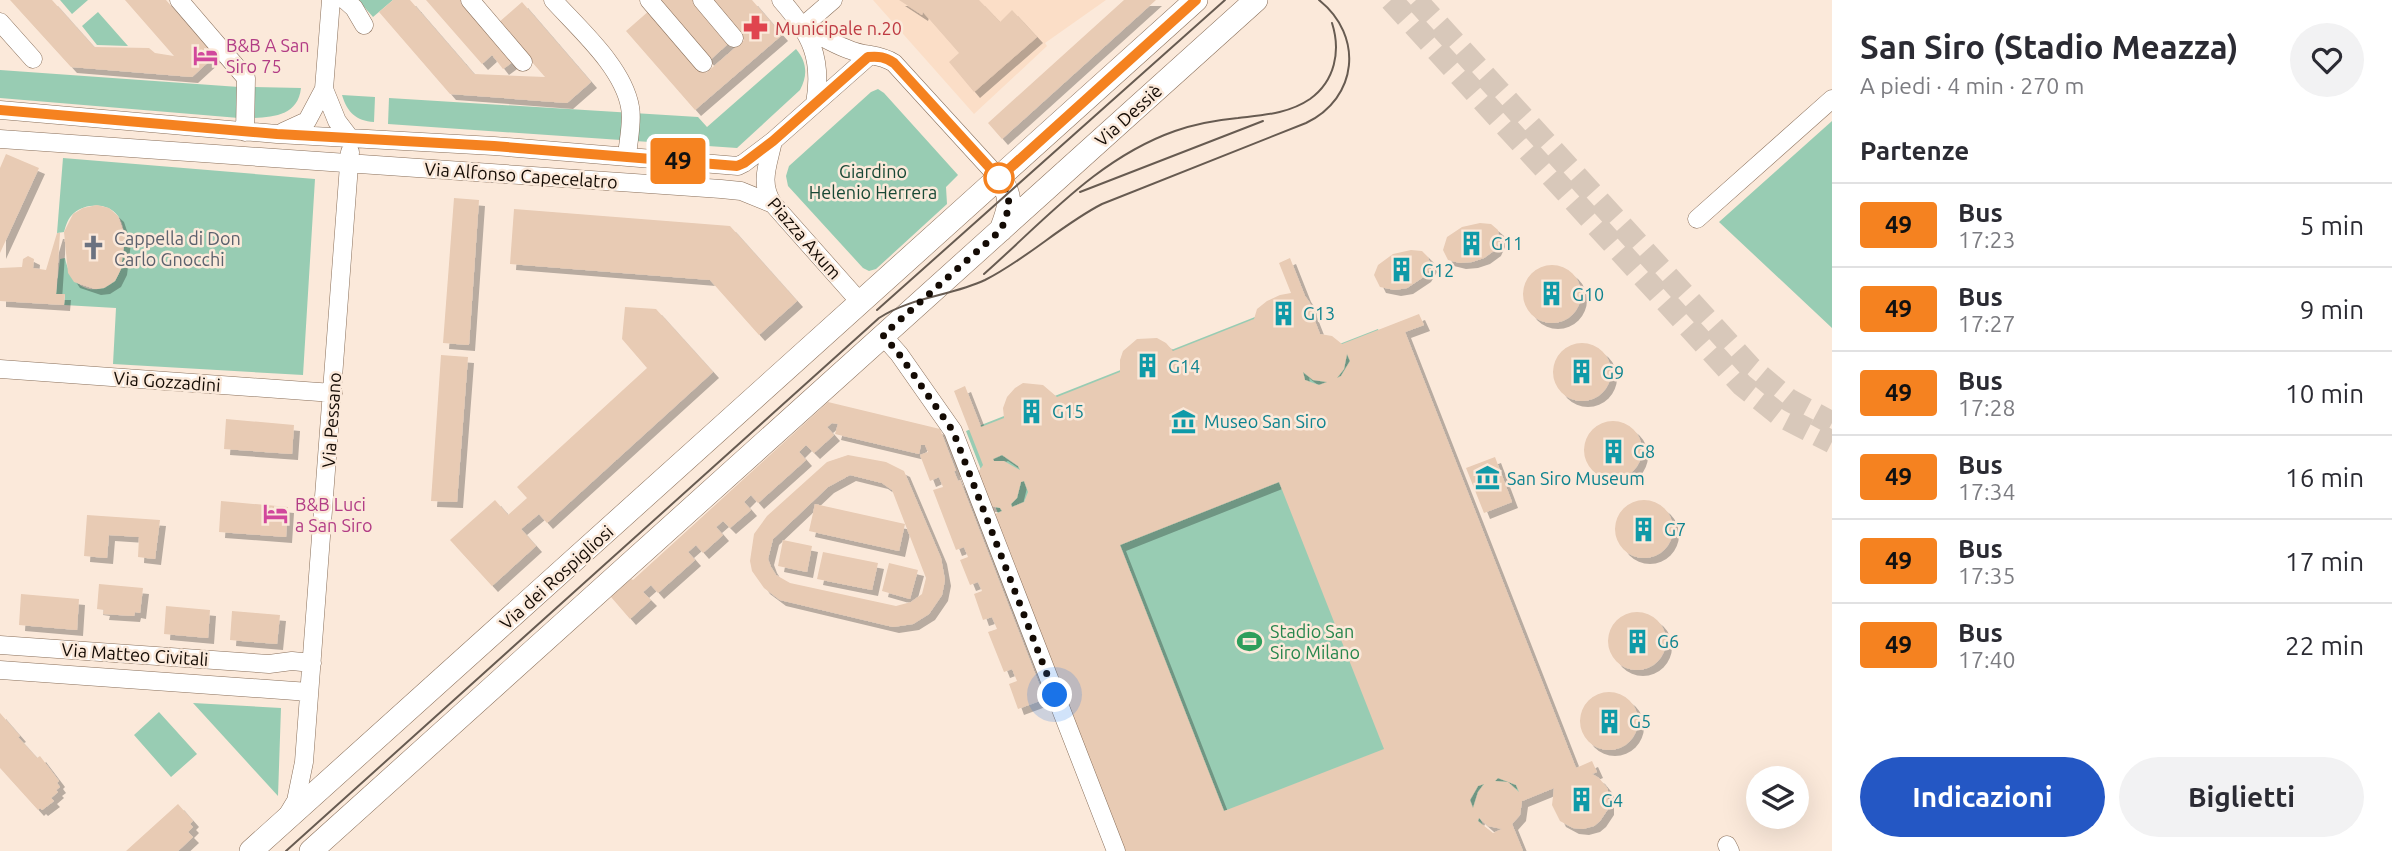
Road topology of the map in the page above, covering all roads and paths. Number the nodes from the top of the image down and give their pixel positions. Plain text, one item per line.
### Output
1 (179, 0) edge
2 (331, 0) edge
3 (345, 0) edge
4 (470, 0) edge
5 (553, 0) edge
6 (649, 0) edge
7 (702, 0) edge
8 (781, 0) edge
9 (833, 0) edge
10 (1196, 0) edge
11 (1256, 0) edge
12 (0, 22) edge
13 (364, 25) dead end
14 (803, 26) junction
15 (734, 38) dead end
16 (868, 57) junction
17 (33, 59) dead end
18 (523, 62) dead end
19 (703, 63) dead end
20 (324, 89) junction
21 (1832, 99) edge
22 (815, 104) junction
23 (0, 110) edge
24 (245, 132) junction
25 (277, 134) junction
26 (350, 138) junction
27 (0, 139) edge
28 (773, 141) junction
29 (494, 146) junction
30 (627, 157) junction
31 (349, 163) junction
32 (492, 173) junction
33 (999, 178) junction
34 (773, 204) junction
35 (1697, 219) dead end
36 (1001, 230) junction
37 (860, 302) junction
38 (883, 335) junction
39 (0, 369) edge
40 (333, 393) junction
41 (0, 645) edge
42 (312, 663) junction
43 (269, 664) junction
44 (0, 670) edge
45 (268, 690) junction
46 (309, 692) junction
47 (304, 762) junction
48 (335, 776) junction
49 (284, 822) junction
50 (251, 851) edge
51 (311, 851) edge
52 (1116, 851) edge

1 - 24 street
2 - 20 street
3 - 13 street
4 - 18 street
5 - 30 street
6 - 19 street
7 - 15 street
8 - 14 street
9 - 14 street
10 - 33 main road
11 - 36 main road, Via Dessiè
12 - 17 street
14 - 16 street
14 - 22 street
16 - 22 street
16 - 33 street
20 - 25 street
20 - 26 street
21 - 35 street
22 - 28 street
23 - 24 street, Via Alfonso Capecelatro
24 - 25 street, Via Alfonso Capecelatro
25 - 26 street, Via Alfonso Capecelatro
26 - 29 street, Via Alfonso Capecelatro
26 - 31 street
27 - 31 street, Via Alfonso Capecelatro
28 - 30 street, Via Alfonso Capecelatro
28 - 34 street, Piazza Axum
29 - 30 street, Via Alfonso Capecelatro
29 - 32 street
31 - 32 street, Via Alfonso Capecelatro
31 - 40 street, Via Pessano
32 - 34 street, Via Alfonso Capecelatro
33 - 36 main road
33 - 37 main road
34 - 37 street, Piazza Axum
36 - 38 main road
37 - 38 main road, Piazza Axum
37 - 48 main road, Via dei Rospigliosi
38 - 51 main road
38 - 52 street
39 - 40 street, Via Gozzadini
40 - 42 street, Via Pessano
41 - 43 street, Via Matteo Civitali
42 - 43 street, Via Matteo Civitali
42 - 46 street, Via Pessano
43 - 45 street
44 - 45 street, Via Matteo Civitali
45 - 46 street, Via Matteo Civitali
46 - 47 street, Via Pessano
47 - 48 street
47 - 49 street, Via Pessano
48 - 49 main road, Via dei Rospigliosi
49 - 50 main road, Via dei Rospigliosi

